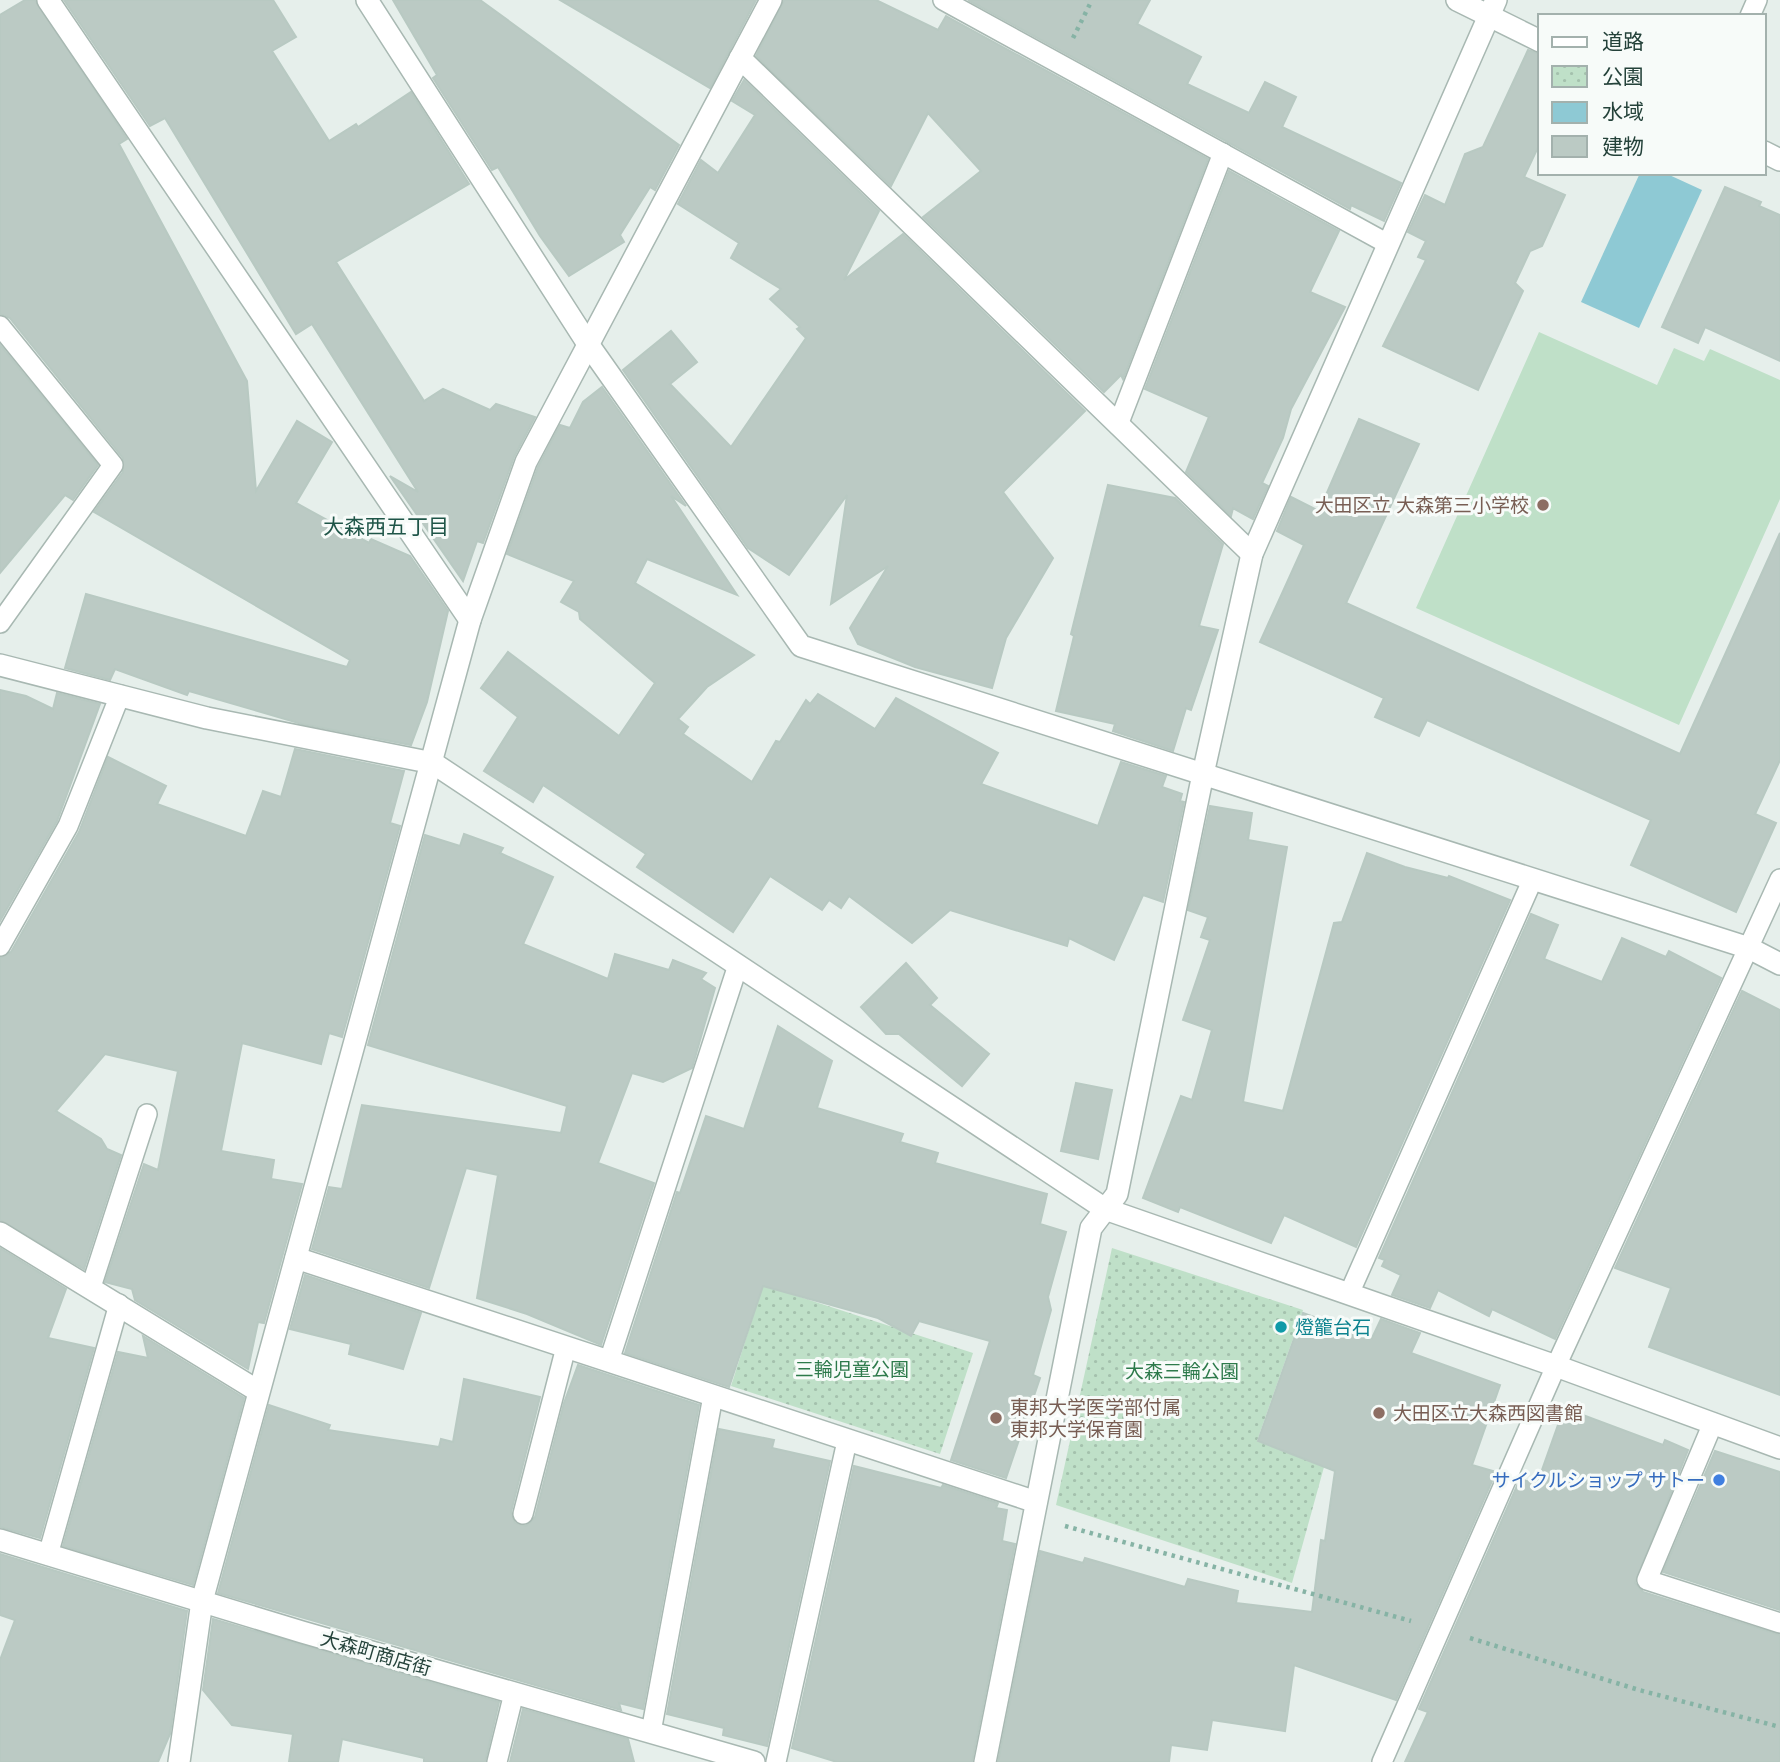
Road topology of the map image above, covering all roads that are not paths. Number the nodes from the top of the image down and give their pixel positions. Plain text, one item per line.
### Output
1 (48, 0) edge
2 (367, 0) edge
3 (771, 0) edge
4 (943, 0) edge
5 (1457, 0) edge
6 (1492, 8) edge
7 (1538, 40) edge
8 (740, 58) junction
9 (1223, 153) junction
10 (1388, 244) junction
11 (0, 326) edge
12 (588, 344) junction
13 (1118, 425) junction
14 (1252, 554) junction
15 (470, 620) junction
16 (0, 623) edge
17 (0, 665) edge
18 (120, 695) junction
19 (433, 763) junction
20 (1203, 774) junction
21 (1780, 880) edge
22 (1532, 881) junction
23 (0, 946) edge
24 (1749, 948) junction
25 (1780, 964) edge
26 (738, 965) junction
27 (147, 1114) dead end
28 (1105, 1209) junction
29 (0, 1233) edge
30 (296, 1258) junction
31 (91, 1287) junction
32 (1349, 1294) junction
33 (119, 1304) junction
34 (566, 1347) junction
35 (609, 1362) junction
36 (1556, 1366) junction
37 (258, 1391) junction
38 (713, 1396) junction
39 (1713, 1423) junction
40 (847, 1441) junction
41 (1780, 1448) edge
42 (1036, 1502) junction
43 (523, 1514) dead end
44 (0, 1540) edge
45 (48, 1555) junction
46 (202, 1601) junction
47 (1780, 1623) edge
48 (514, 1693) junction
49 (652, 1732) junction
50 (179, 1762) edge
51 (497, 1762) edge
52 (754, 1762) edge
53 (776, 1762) edge
54 (985, 1762) edge
55 (1382, 1762) edge

1 - 15 street
2 - 12 street
3 - 8 street
4 - 9 lane
5 - 6 street
6 - 7 street
6 - 10 street
8 - 12 street
8 - 13 street
9 - 10 lane
9 - 13 lane
10 - 14 street
11 - 16 lane
12 - 15 street
12 - 20 street
13 - 14 street
14 - 20 street
15 - 19 street
17 - 18 street
18 - 19 street
18 - 23 lane
19 - 26 street
19 - 30 street
20 - 22 street
20 - 28 street
21 - 24 lane
22 - 24 street
22 - 32 lane
24 - 25 street
24 - 36 lane
26 - 28 street
26 - 35 lane
27 - 31 lane
28 - 32 street
28 - 42 street
29 - 31 street
30 - 34 street
30 - 37 street
31 - 33 street
32 - 36 street
33 - 37 street
33 - 45 lane
34 - 35 street
34 - 43 lane
35 - 38 street
36 - 39 street
36 - 55 lane
37 - 46 street
38 - 40 street
38 - 49 lane
39 - 41 street
39 - 47 lane
40 - 42 street
40 - 53 lane
42 - 54 street
44 - 45 street, 大森町商店街
45 - 46 street, 大森町商店街
46 - 48 street, 大森町商店街
46 - 50 street
48 - 49 street, 大森町商店街
48 - 51 lane
49 - 52 street, 大森町商店街

